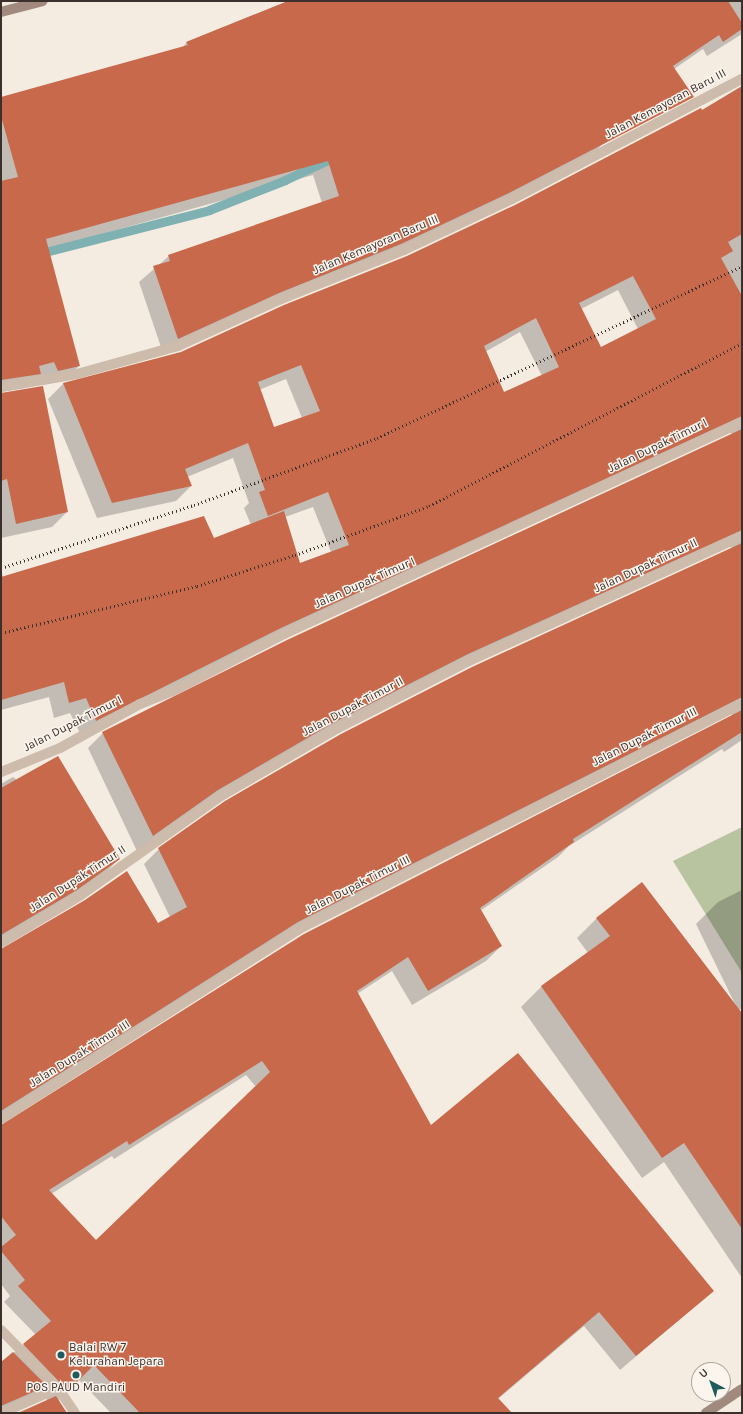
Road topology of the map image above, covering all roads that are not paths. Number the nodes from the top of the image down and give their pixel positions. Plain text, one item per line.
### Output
1 (43, 1) edge
2 (1, 12) edge
3 (742, 78) edge
4 (1, 387) edge
5 (742, 422) edge
6 (742, 536) edge
7 (742, 703) edge
8 (1, 772) edge
9 (1, 943) edge
10 (1, 1119) edge
11 (1, 1330) edge
12 (58, 1388) junction
13 (742, 1389) edge
14 (2, 1413) edge
15 (75, 1413) edge
16 (706, 1413) edge

1 - 2 street
3 - 4 street, Jalan Kemayoran Baru III
5 - 8 street, Jalan Dupak Timur I
6 - 9 street, Jalan Dupak Timur II
7 - 10 street, Jalan Dupak Timur III
11 - 12 street
12 - 14 street
12 - 15 street
13 - 16 street

